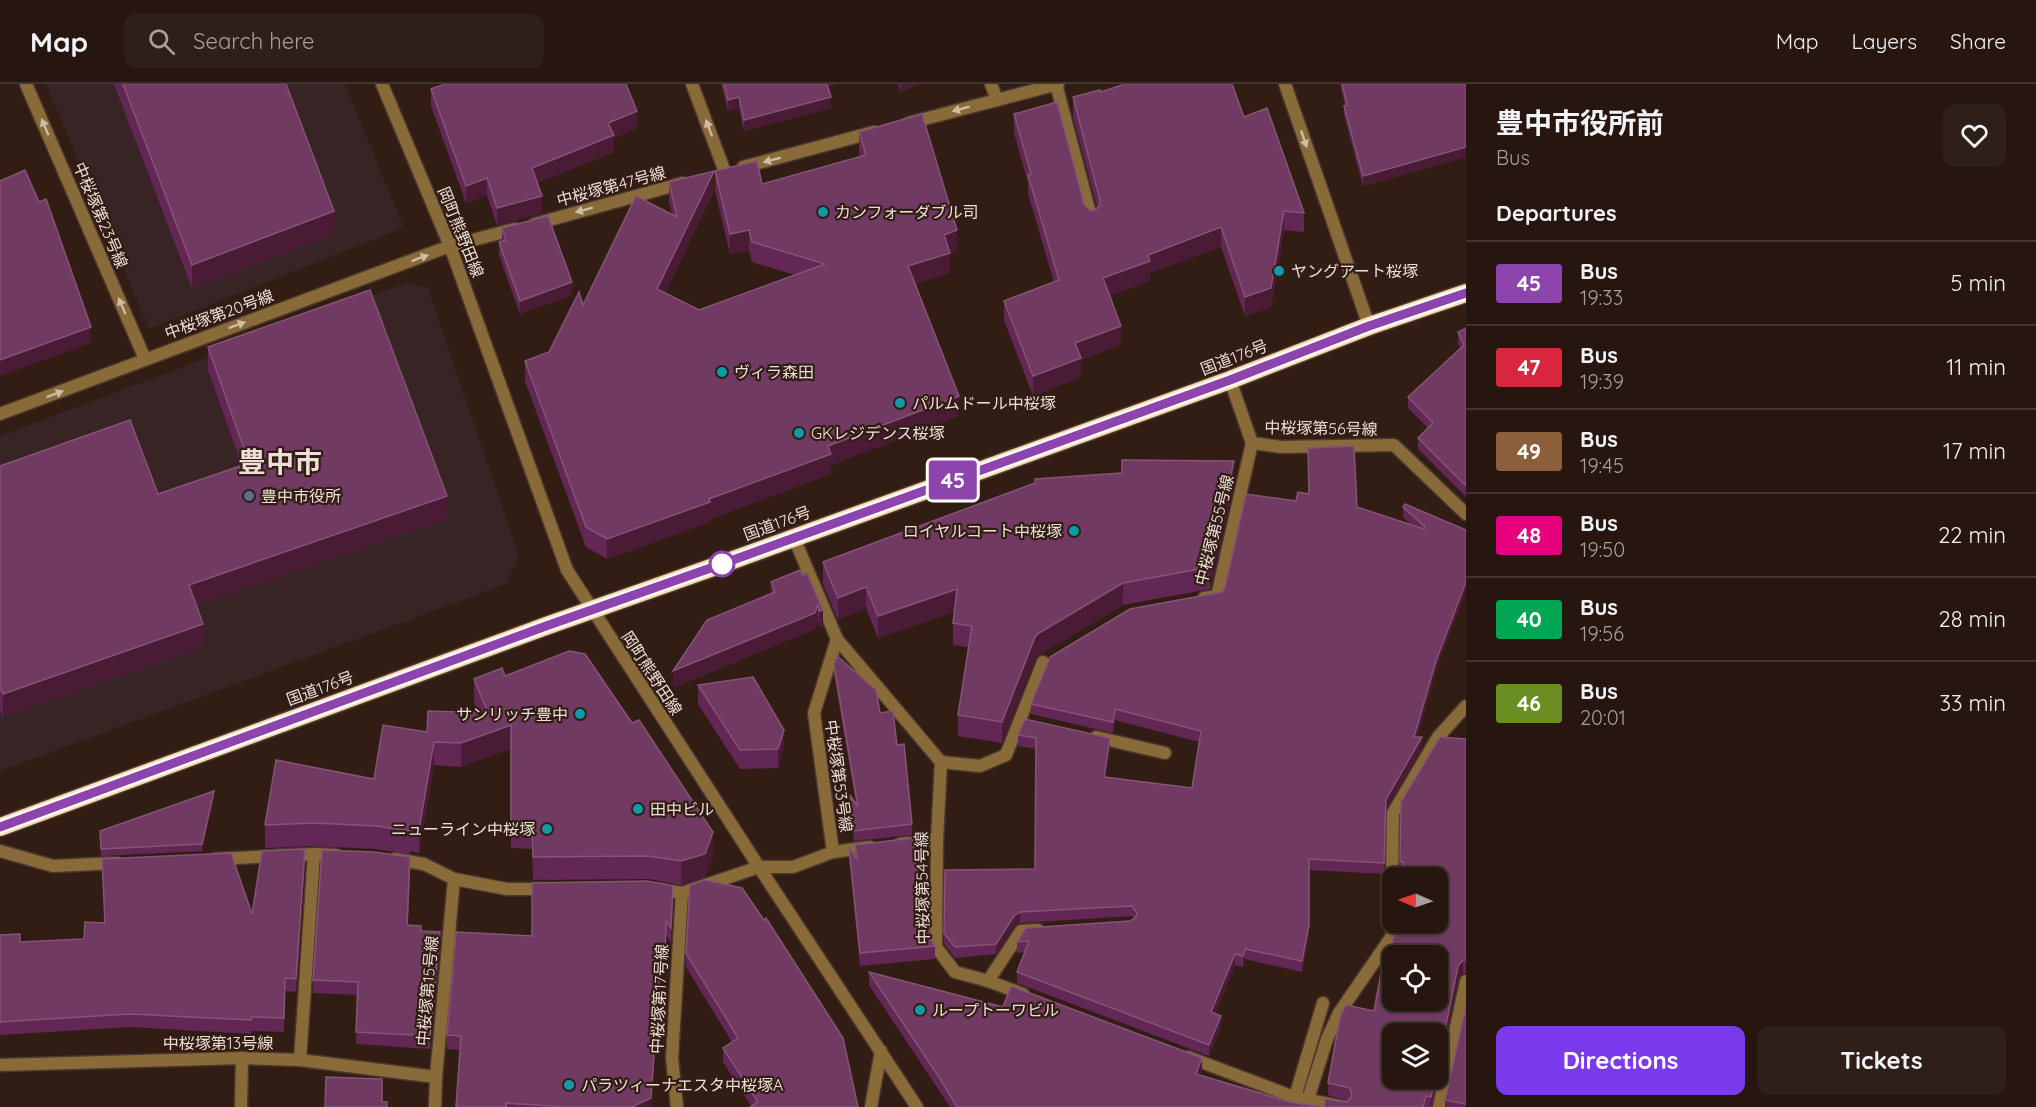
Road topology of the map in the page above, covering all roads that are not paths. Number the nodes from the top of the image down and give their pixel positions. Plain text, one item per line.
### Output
1 (26, 84) edge
2 (382, 84) edge
3 (693, 84) edge
4 (991, 84) edge
5 (1057, 84) edge
6 (1285, 84) edge
7 (997, 100) junction
8 (691, 181) edge
9 (1092, 221) edge
10 (450, 246) junction
11 (1466, 292) edge
12 (1369, 326) junction
13 (145, 359) junction
14 (1230, 380) junction
15 (0, 414) edge
16 (1252, 443) junction
17 (1466, 514) edge
18 (794, 538) junction
19 (1195, 600) edge
20 (592, 609) junction
21 (837, 639) junction
22 (1048, 659) edge
23 (1466, 706) edge
24 (1086, 735) edge
25 (1165, 753) dead end
26 (941, 762) junction
27 (0, 827) edge
28 (936, 840) junction
29 (0, 851) edge
30 (833, 852) junction
31 (314, 854) junction
32 (344, 855) edge
33 (385, 858) edge
34 (207, 859) edge
35 (124, 863) edge
36 (759, 867) junction
37 (1392, 867) edge
38 (454, 879) junction
39 (648, 887) edge
40 (554, 888) edge
41 (682, 893) junction
42 (1051, 929) edge
43 (1392, 933) edge
44 (988, 981) junction
45 (1466, 981) edge
46 (1030, 997) edge
47 (1323, 1003) dead end
48 (881, 1052) junction
49 (1178, 1054) edge
50 (243, 1058) junction
51 (300, 1060) junction
52 (0, 1065) edge
53 (436, 1077) junction
54 (1308, 1099) junction
55 (1293, 1102) edge
56 (241, 1107) edge
57 (435, 1107) edge
58 (677, 1107) edge
59 (871, 1107) edge
60 (917, 1107) edge
61 (1344, 1107) edge
62 (1438, 1107) edge

13 -> 1 street, 中桜塚第23号線
2 - 10 street, 岡町熊野田線
7 -> 3 street
4 - 7 street
5 - 7 street
5 - 9 street
6 -> 12 street
8 -> 10 street, 中桜塚第47号線
13 -> 10 street, 中桜塚第20号線
10 - 20 street, 岡町熊野田線
11 - 12 highway, 国道176号
12 - 14 highway, 国道176号
15 -> 13 street, 中桜塚第20号線
14 - 16 street, 中桜塚第56号線
14 - 18 highway, 国道176号
16 - 17 street, 中桜塚第56号線
16 - 19 street, 中桜塚第55号線
18 - 20 highway, 国道176号
18 - 21 street
20 - 27 highway, 国道176号
20 - 36 street, 岡町熊野田線
21 - 26 street
21 - 30 street, 中桜塚第53号線
22 - 26 street
23 - 37 street
24 - 25 street
26 - 28 street, 中桜塚第54号線
28 - 30 street, 中桜塚第53号線
28 - 44 street, 中桜塚第54号線
29 - 35 street
30 - 36 street, 中桜塚第53号線
31 - 32 street
31 - 34 street
31 - 51 street
33 - 38 street
36 - 41 street, 中桜塚第53号線
36 - 48 street, 岡町熊野田線
38 - 40 street
38 - 53 street, 中桜塚第15号線
39 - 41 street
41 - 58 street, 中桜塚第17号線
42 - 44 street
43 - 54 street
44 - 46 street, 中桜塚第54号線
45 - 62 street
47 - 55 street
48 - 59 street
48 - 60 street, 岡町熊野田線
49 - 55 street
50 - 51 street, 中桜塚第13号線
50 - 52 street, 中桜塚第13号線
50 - 56 street
51 - 53 street, 中桜塚第13号線
53 - 57 street, 中桜塚第15号線
54 - 55 street
54 - 61 street

